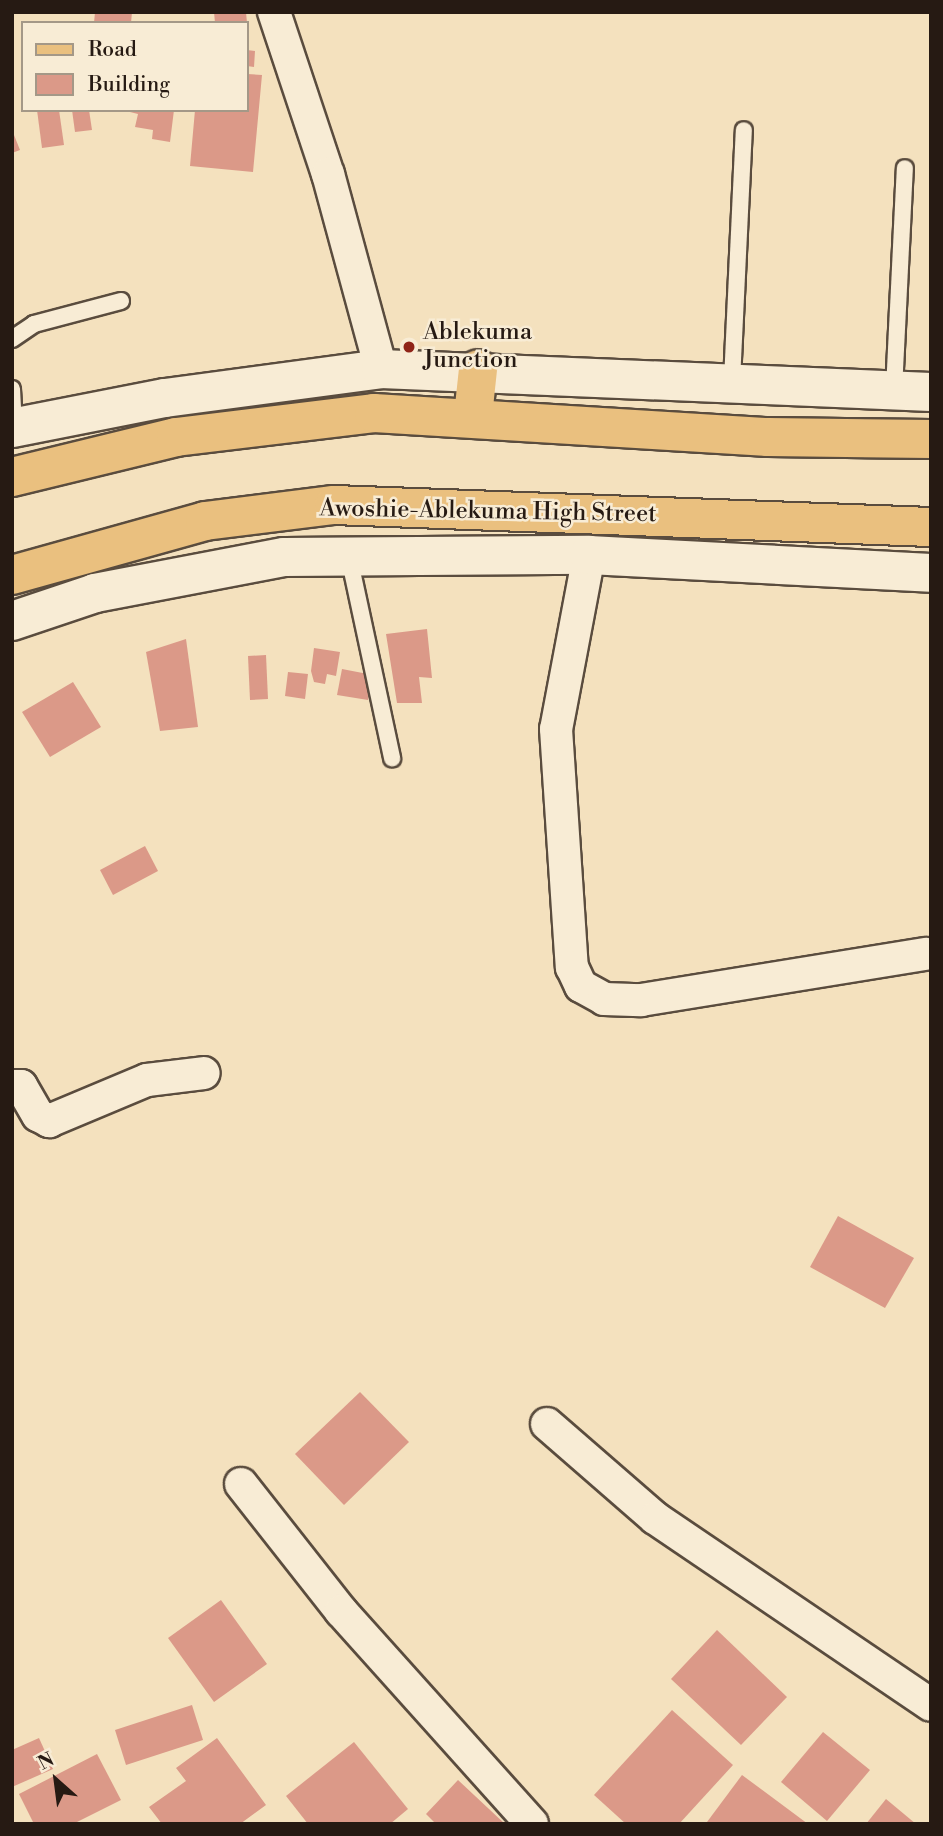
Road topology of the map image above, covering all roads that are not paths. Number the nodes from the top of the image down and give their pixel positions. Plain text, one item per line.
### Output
1 (274, 12) edge
2 (744, 130) dead end
3 (905, 168) dead end
4 (121, 301) dead end
5 (12, 339) edge
6 (380, 369) junction
7 (478, 369) junction
8 (732, 381) junction
9 (12, 389) edge
10 (913, 391) edge
11 (473, 416) junction
12 (13, 427) edge
13 (931, 439) edge
14 (12, 477) edge
15 (931, 527) edge
16 (348, 555) junction
17 (589, 555) junction
18 (931, 573) edge
19 (12, 575) edge
20 (12, 621) edge
21 (392, 758) dead end
22 (926, 954) dead end
23 (204, 1073) dead end
24 (12, 1086) edge
25 (547, 1424) dead end
26 (241, 1484) dead end
27 (931, 1705) edge
28 (532, 1824) edge

1 - 6 street
2 - 8 lane
3 - 10 lane
4 - 5 lane
6 - 7 street
6 - 12 street
7 - 8 street
7 - 11 main road
8 - 10 street
9 - 12 lane
11 - 13 main road
11 - 14 main road
15 - 19 main road, Awoshie-Ablekuma High Street
16 - 17 street, Awoshie-Ablekuma High Street
16 - 20 street, Awoshie-Ablekuma High Street
16 - 21 lane
17 - 18 street, Awoshie-Ablekuma High Street
17 - 22 street
23 - 24 street
25 - 27 street
26 - 28 street

